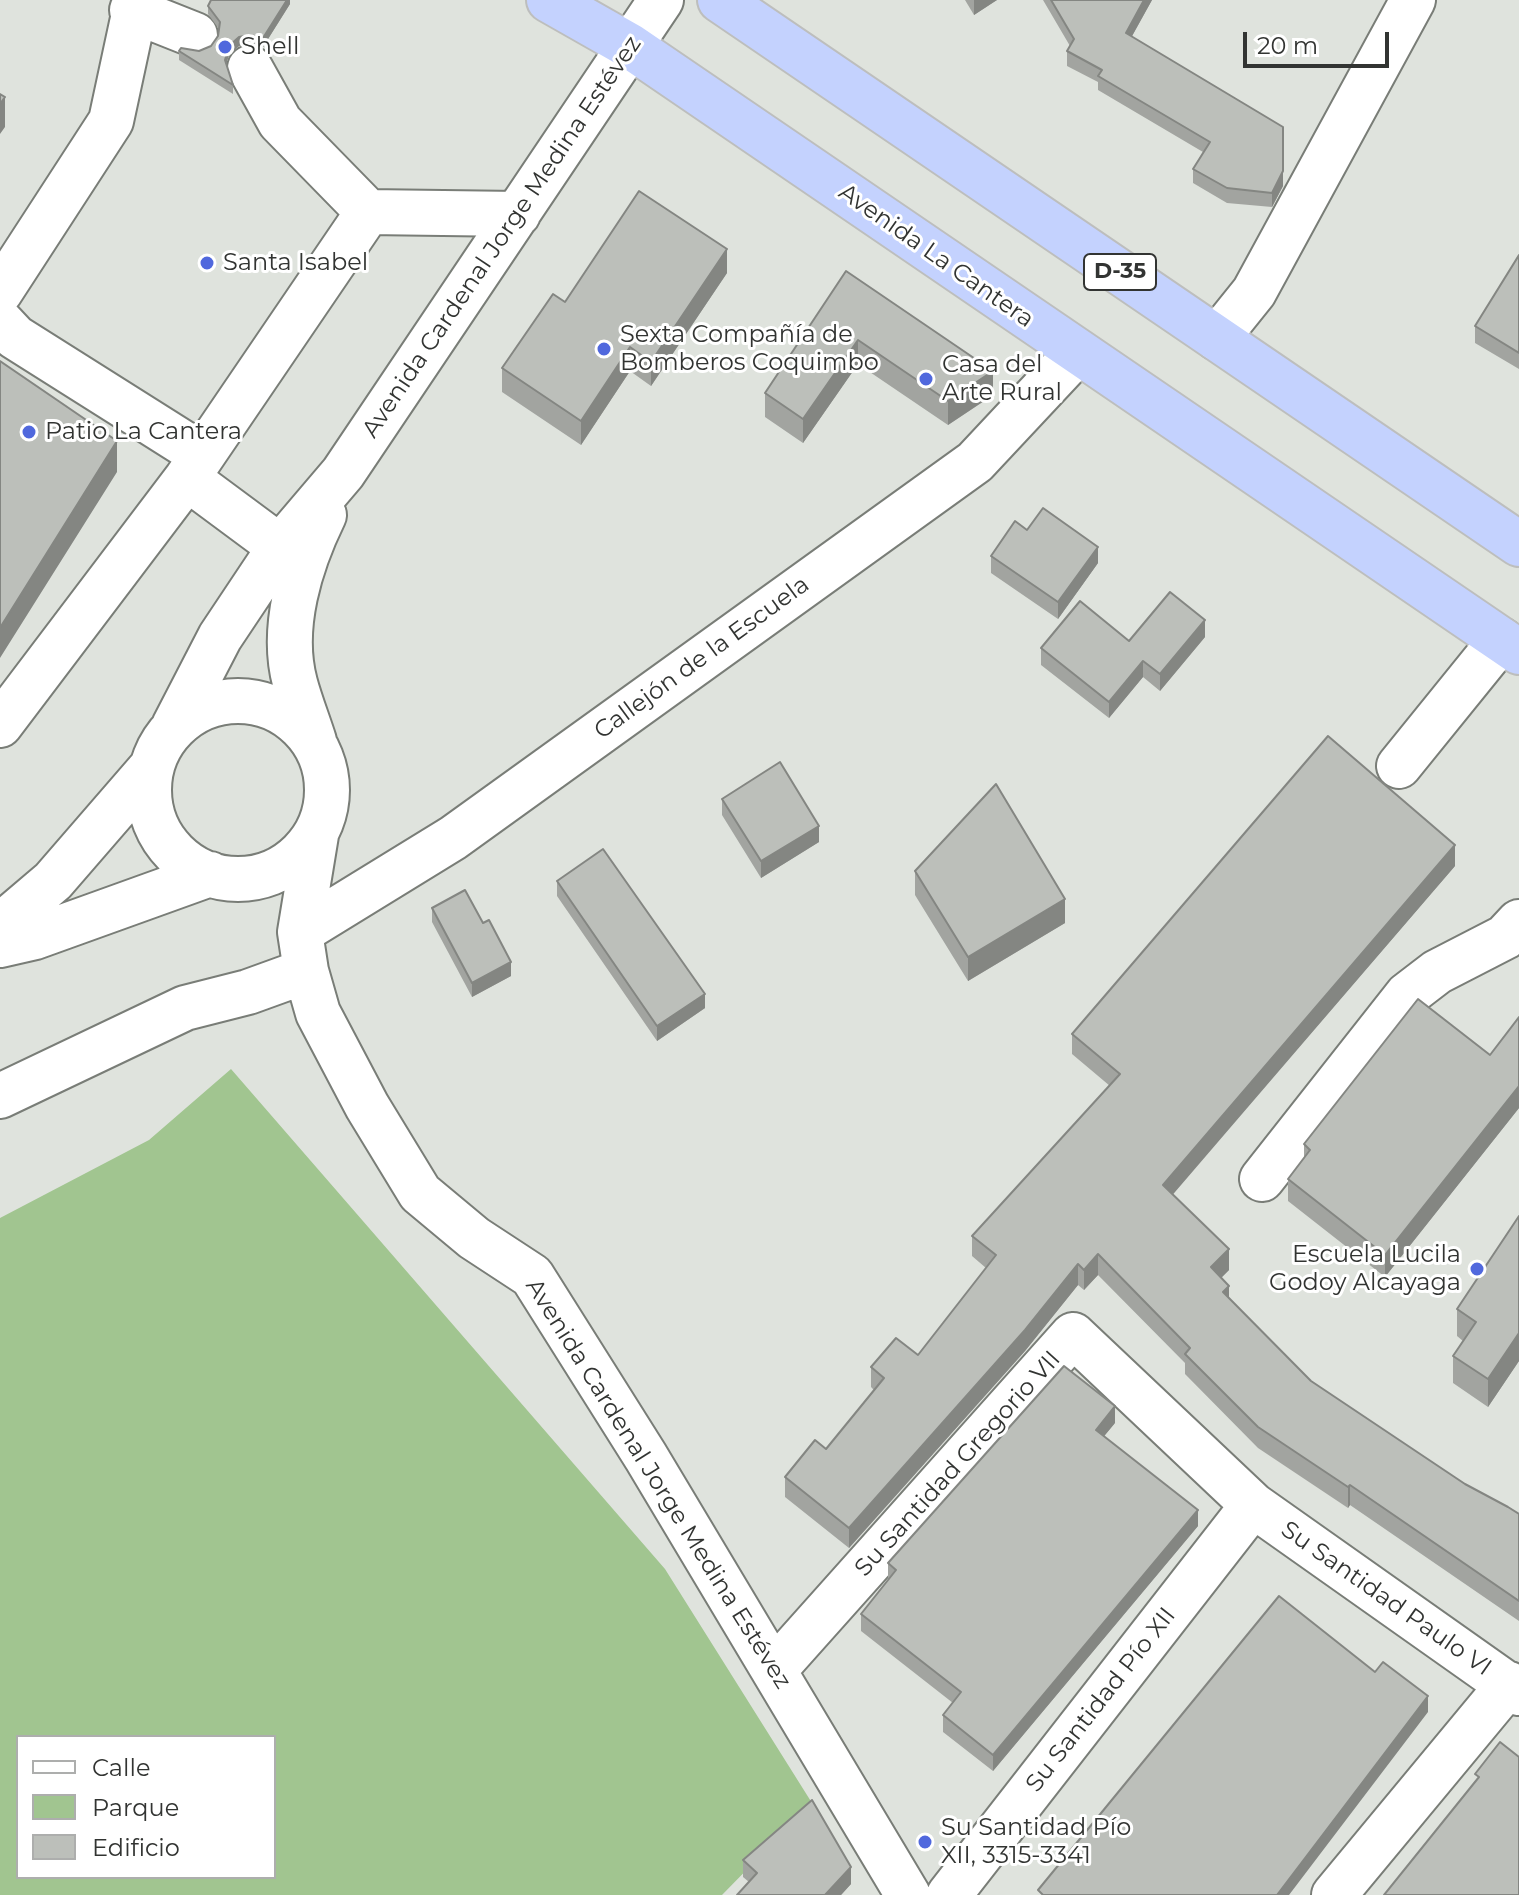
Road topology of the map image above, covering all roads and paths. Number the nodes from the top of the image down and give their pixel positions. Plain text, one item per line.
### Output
1 (549, 0) edge
2 (661, 0) edge
3 (720, 0) edge
4 (1413, 0) edge
5 (134, 5) edge
6 (195, 35) dead end
7 (630, 46) junction
8 (250, 68) dead end
9 (368, 212) junction
10 (518, 214) junction
11 (0, 292) edge
12 (0, 321) edge
13 (1217, 338) junction
14 (1077, 353) junction
15 (195, 467) junction
16 (343, 473) junction
17 (1519, 544) edge
18 (280, 547) junction
19 (1510, 646) edge
20 (0, 725) edge
21 (174, 726) junction
22 (315, 742) junction
23 (1399, 766) dead end
24 (150, 769) junction
25 (316, 835) junction
26 (226, 877) junction
27 (1519, 922) edge
28 (0, 926) edge
29 (0, 945) edge
30 (303, 951) junction
31 (0, 1096) edge
32 (1262, 1179) dead end
33 (1253, 1505) junction
34 (774, 1670) junction
35 (1514, 1688) edge
36 (908, 1895) edge
37 (949, 1895) edge
38 (1334, 1895) edge

1 - 7 highway, Avenida La Cantera
2 - 7 street, Avenida Cardenal Jorge Medina Estévez
3 - 13 highway, D-35
4 - 13 street
5 - 6 street
5 - 11 street
7 - 10 street, Avenida Cardenal Jorge Medina Estévez
7 - 14 highway, Avenida La Cantera
8 - 9 street
9 - 10 street
9 - 15 street
10 - 16 street, Avenida Cardenal Jorge Medina Estévez
12 - 15 street
13 - 17 highway, D-35
14 - 19 highway, Avenida La Cantera
14 - 30 street, Callejón de la Escuela
15 - 18 street
15 - 20 street
16 - 18 street, Avenida Cardenal Jorge Medina Estévez
16 - 22 street, Avenida Cardenal Jorge Medina Estévez
18 - 21 street, Avenida Cardenal Jorge Medina Estévez
19 - 23 street
21 - 22 street, Avenida Cardenal Jorge Medina Estévez
21 - 24 street, Avenida Cardenal Jorge Medina Estévez
22 - 25 street, Avenida Cardenal Jorge Medina Estévez
24 - 26 street, Avenida Cardenal Jorge Medina Estévez
24 - 28 street, Avenida Cardenal Jorge Medina Estévez
25 - 26 street, Avenida Cardenal Jorge Medina Estévez
25 - 30 street, Avenida Cardenal Jorge Medina Estévez
26 - 29 street, Avenida Cardenal Jorge Medina Estévez
26 - 30 street, Avenida Cardenal Jorge Medina Estévez
27 - 32 street
30 - 31 street, Callejón de la Escuela
30 - 34 street, Avenida Cardenal Jorge Medina Estévez
33 - 34 street, Su Santidad Gregorio VII
33 - 35 street, Su Santidad Paulo VI
33 - 37 street, Su Santidad Pío XII
34 - 36 street, Avenida Cardenal Jorge Medina Estévez
35 - 38 street

